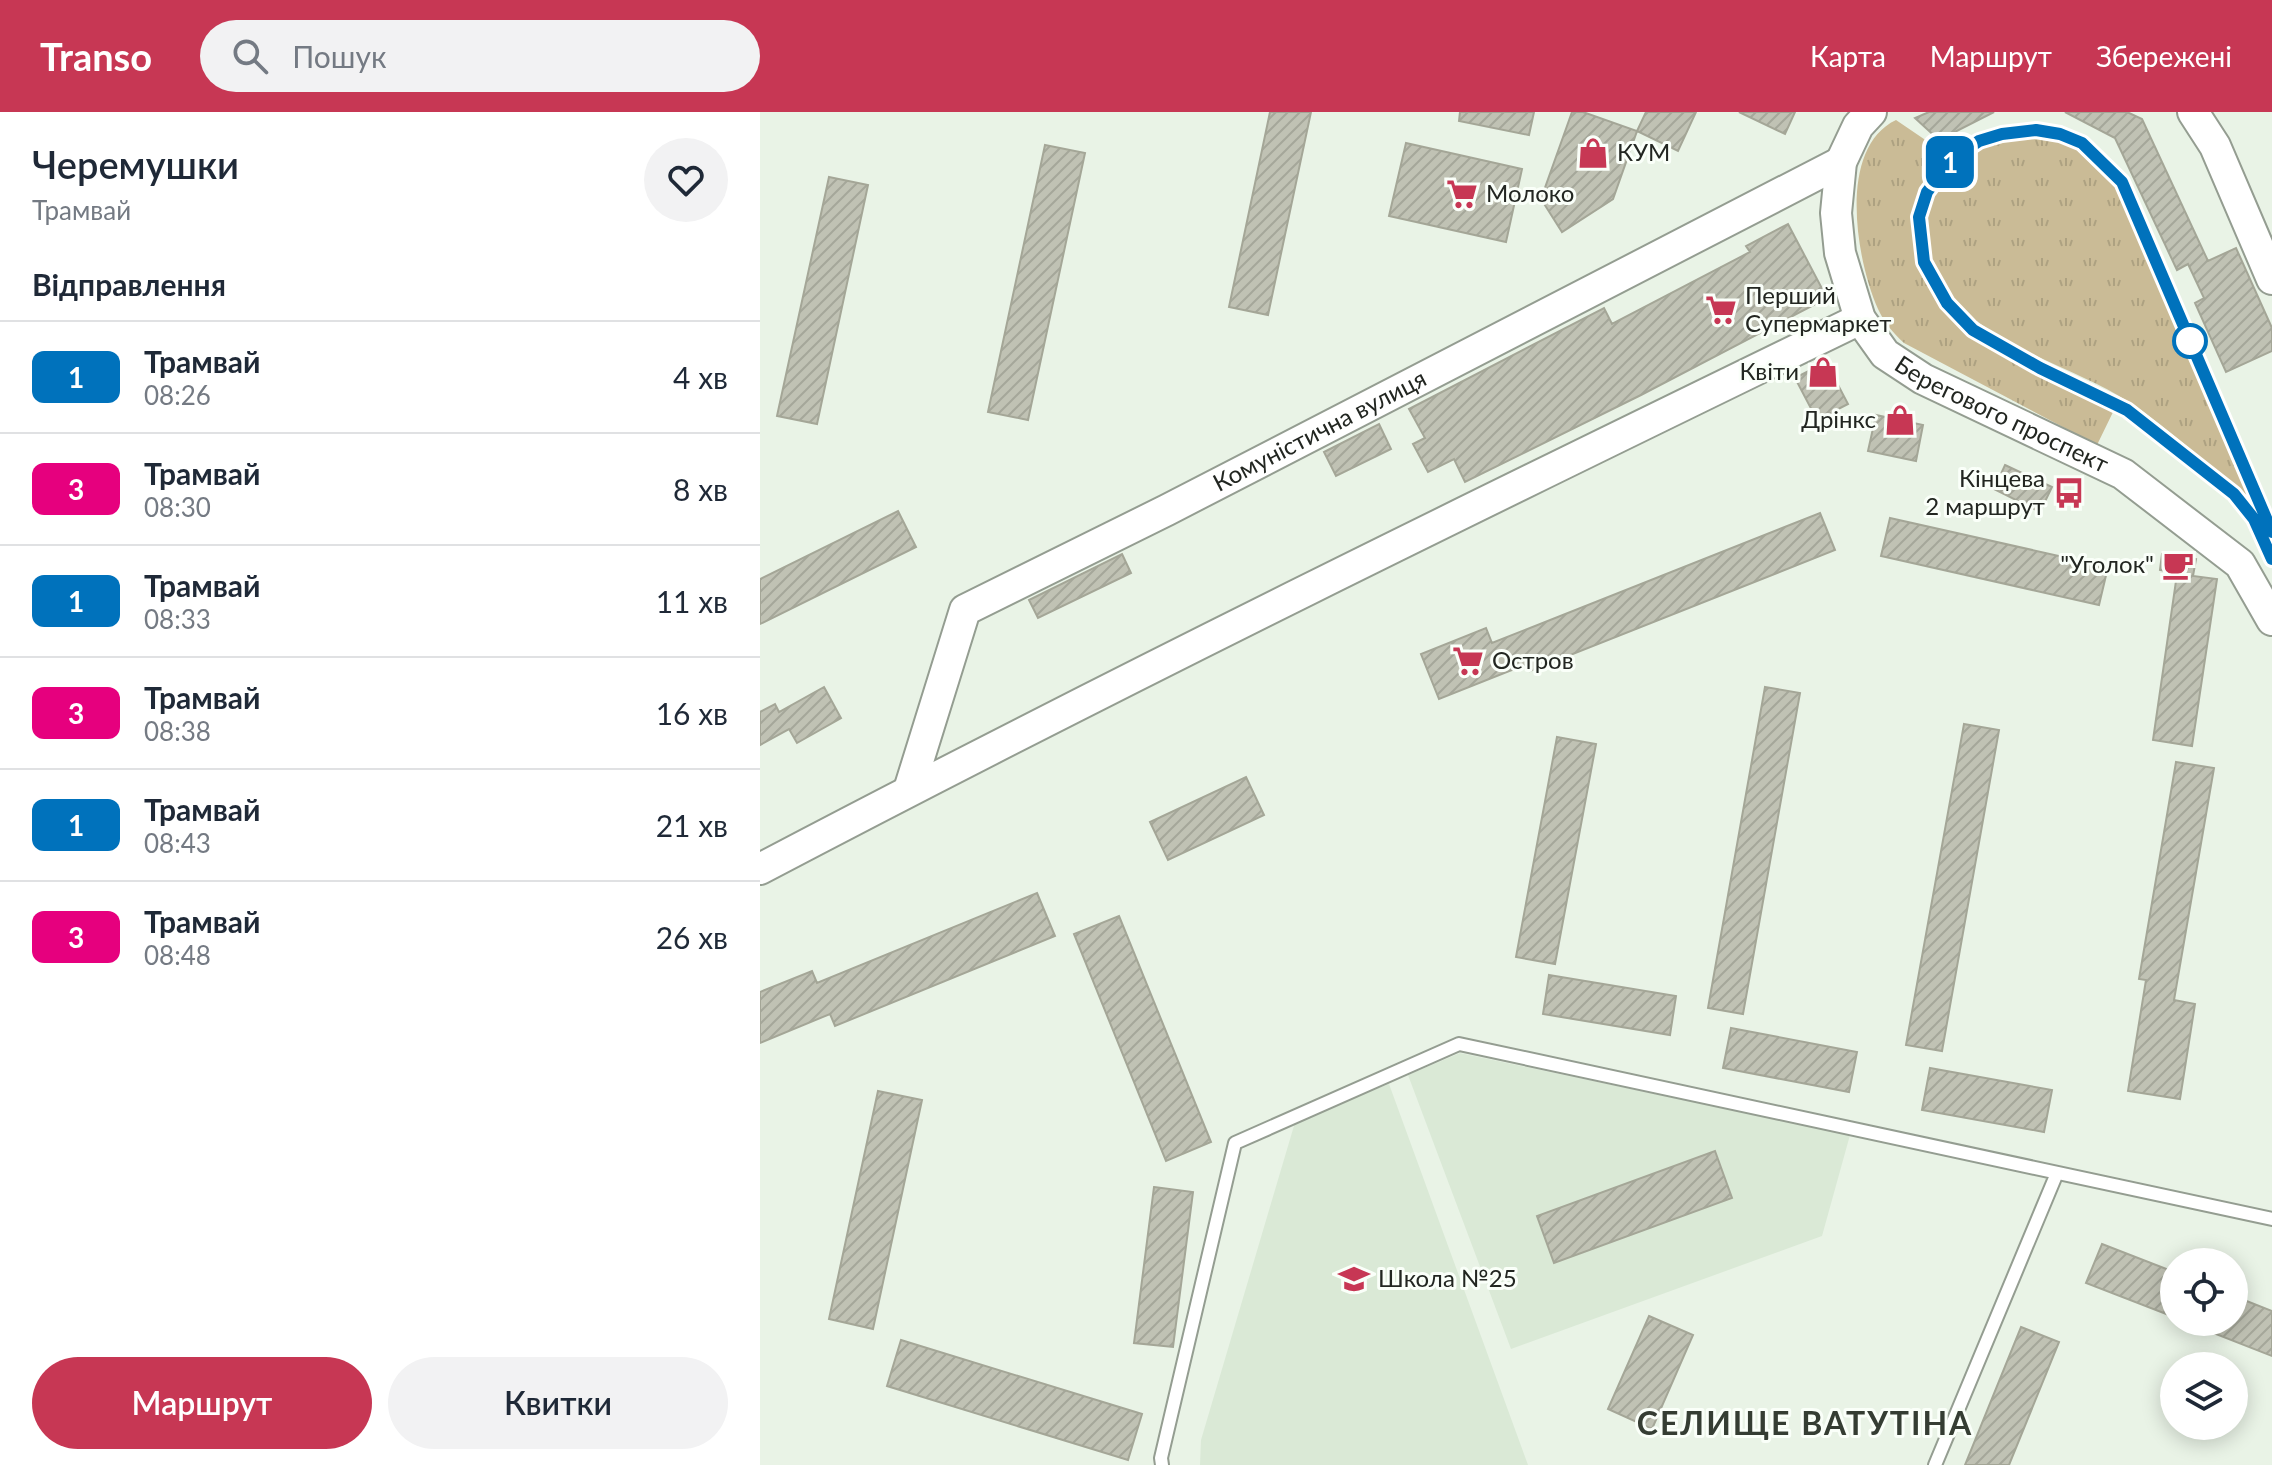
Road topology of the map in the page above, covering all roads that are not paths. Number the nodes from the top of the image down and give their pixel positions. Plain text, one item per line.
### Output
1 (1871, 112) edge
2 (2193, 112) edge
3 (2208, 112) edge
4 (2215, 146) junction
5 (1841, 162) junction
6 (2272, 279) edge
7 (1860, 319) junction
8 (2272, 620) edge
9 (909, 790) junction
10 (760, 869) edge
11 (2057, 1173) junction
12 (2272, 1219) edge
13 (1162, 1465) edge
14 (1935, 1465) edge

1 - 5 street, Берегового проспект
2 - 4 street
3 - 4 street
4 - 6 street
5 - 7 street, Берегового проспект
5 - 9 street, Комуністична вулиця
7 - 8 street, Берегового проспект
7 - 9 street
9 - 10 street
11 - 12 lane
11 - 13 lane
11 - 14 lane

